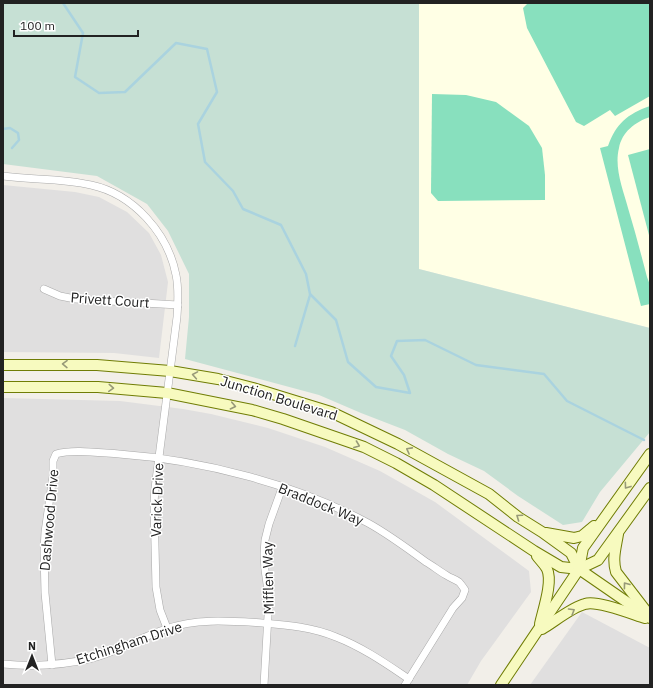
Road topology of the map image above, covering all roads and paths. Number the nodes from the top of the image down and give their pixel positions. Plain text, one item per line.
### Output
1 (3, 176) edge
2 (44, 289) dead end
3 (178, 305) junction
4 (3, 365) edge
5 (170, 371) junction
6 (3, 387) edge
7 (167, 394) junction
8 (650, 454) edge
9 (158, 458) junction
10 (282, 488) junction
11 (650, 488) edge
12 (603, 519) junction
13 (619, 531) junction
14 (542, 532) junction
15 (534, 551) junction
16 (580, 569) junction
17 (650, 618) edge
18 (268, 624) junction
19 (167, 628) junction
20 (539, 631) junction
21 (3, 664) edge
22 (52, 665) junction
23 (407, 682) edge
24 (264, 685) edge
25 (501, 685) edge

1 - 3 street, Varick Drive
2 - 3 street, Privett Court
3 - 5 street, Varick Drive
5 -> 4 main road, Junction Boulevard
5 - 7 street, Varick Drive
14 -> 5 main road, Junction Boulevard
6 -> 7 main road, Junction Boulevard
7 - 9 street, Varick Drive
7 -> 15 main road, Junction Boulevard
8 -> 12 main road
9 - 10 street, Braddock Way
9 - 19 street, Varick Drive
9 - 22 street, Dashwood Drive
10 - 18 street, Mifflen Way
10 - 23 street, Braddock Way
11 - 13 main road
12 - 14 main road
12 - 16 main road
13 - 16 main road
17 -> 13 main road
14 - 16 main road, Junction Boulevard
15 - 16 main road, Junction Boulevard
15 - 20 main road
16 - 17 main road, Junction Boulevard
16 - 20 main road
20 -> 17 main road
18 - 19 street, Etchingham Drive
18 - 23 street, Etchingham Drive
18 - 24 street, Mifflen Way
19 - 22 street, Etchingham Drive
20 - 25 main road
21 - 22 street, Etchingham Drive

